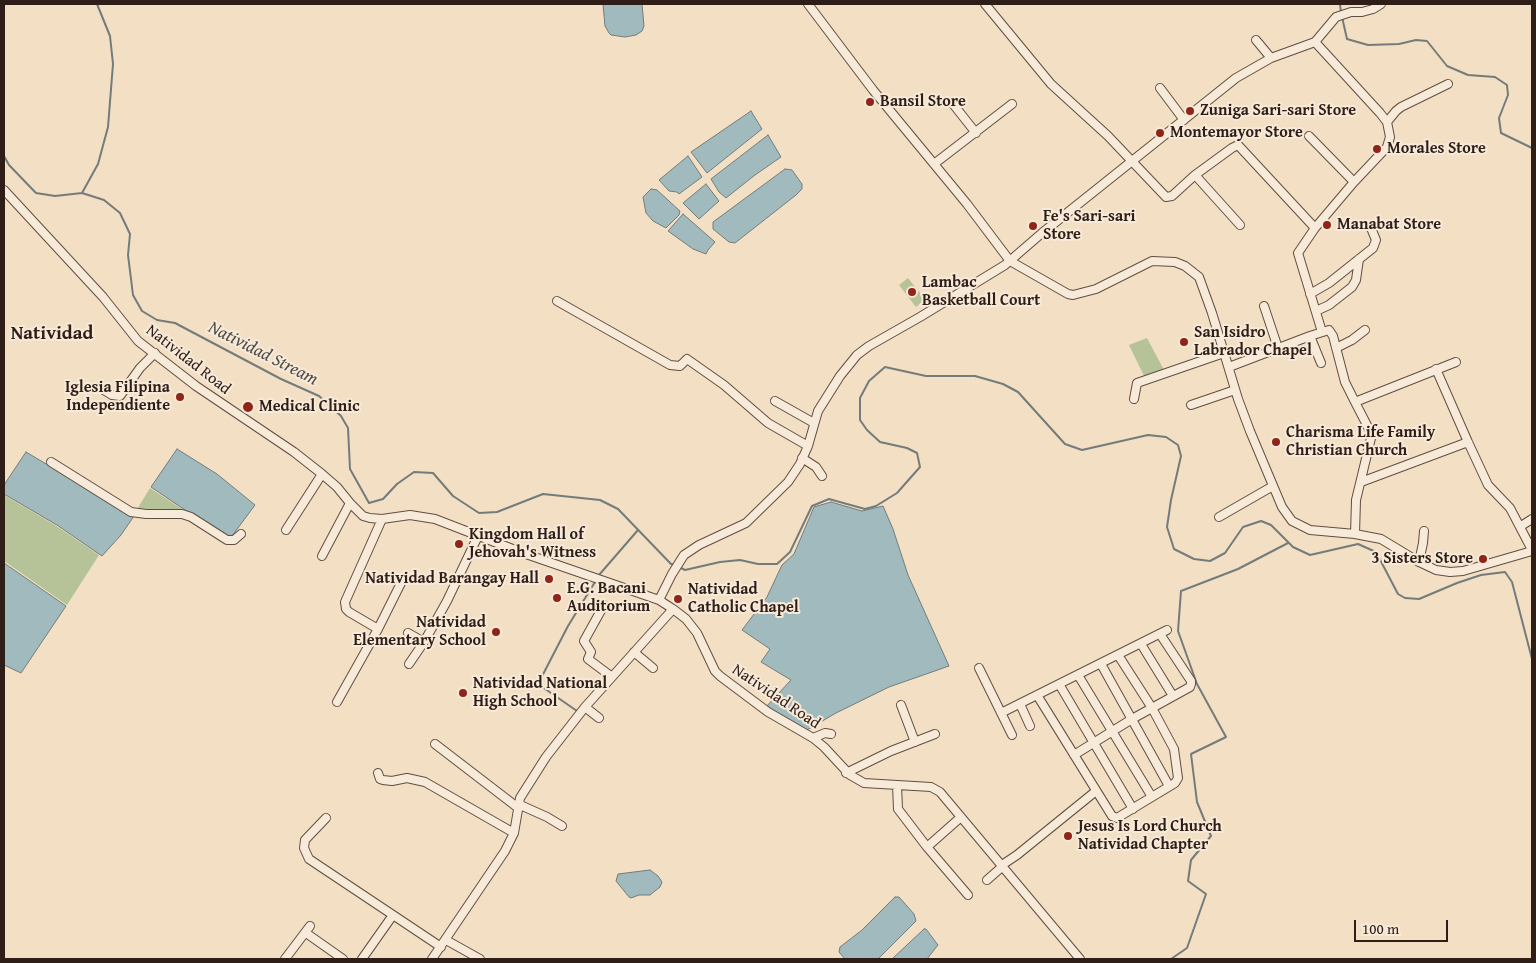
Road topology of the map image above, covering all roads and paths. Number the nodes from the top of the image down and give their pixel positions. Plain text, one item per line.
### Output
1 (808, 4) edge
2 (985, 4) edge
3 (1381, 4) edge
4 (1256, 40) dead end
5 (1316, 42) junction
6 (1271, 58) junction
7 (1448, 84) dead end
8 (1160, 88) dead end
9 (953, 104) dead end
10 (1012, 104) dead end
11 (1184, 120) junction
12 (1387, 122) junction
13 (976, 133) junction
14 (1309, 136) dead end
15 (1132, 162) junction
16 (934, 164) junction
17 (1195, 175) junction
18 (1354, 182) junction
19 (4, 190) edge
20 (1240, 225) dead end
21 (1315, 228) junction
22 (1371, 228) dead end
23 (1359, 259) junction
24 (1010, 261) junction
25 (1310, 294) junction
26 (557, 301) dead end
27 (1264, 306) dead end
28 (1316, 311) junction
29 (1365, 330) dead end
30 (1322, 332) junction
31 (1310, 336) junction
32 (1278, 348) junction
33 (1336, 348) junction
34 (154, 353) junction
35 (1224, 353) junction
36 (1456, 362) dead end
37 (1321, 364) dead end
38 (1229, 367) junction
39 (1436, 369) junction
40 (99, 387) dead end
41 (1235, 390) junction
42 (1134, 399) dead end
43 (775, 401) dead end
44 (1355, 402) junction
45 (1190, 405) dead end
46 (814, 423) junction
47 (1468, 442) junction
48 (808, 446) junction
49 (802, 458) junction
50 (51, 462) dead end
51 (322, 474) junction
52 (822, 476) dead end
53 (1361, 482) junction
54 (1272, 486) junction
55 (350, 503) junction
56 (1219, 517) dead end
57 (382, 519) junction
58 (1532, 519) edge
59 (1521, 526) junction
60 (286, 530) dead end
61 (1424, 531) dead end
62 (241, 534) dead end
63 (1355, 534) junction
64 (478, 536) junction
65 (1532, 550) edge
66 (322, 556) dead end
67 (1419, 562) junction
68 (402, 580) dead end
69 (659, 600) junction
70 (604, 605) dead end
71 (674, 609) junction
72 (378, 629) junction
73 (408, 633) dead end
74 (424, 642) junction
75 (1141, 644) junction
76 (634, 652) junction
77 (1118, 655) junction
78 (409, 664) dead end
79 (1101, 664) junction
80 (653, 668) dead end
81 (979, 668) dead end
82 (1078, 675) junction
83 (612, 677) junction
84 (1059, 684) junction
85 (1038, 695) junction
86 (1173, 696) junction
87 (337, 702) dead end
88 (1020, 704) junction
89 (901, 705) dead end
90 (585, 707) junction
91 (1152, 708) junction
92 (1001, 713) junction
93 (599, 718) dead end
94 (1132, 719) junction
95 (1030, 726) dead end
96 (1113, 730) junction
97 (831, 734) dead end
98 (935, 734) dead end
99 (1012, 735) dead end
100 (813, 738) junction
101 (915, 742) junction
102 (1094, 742) junction
103 (435, 744) dead end
104 (1074, 755) junction
105 (846, 772) junction
106 (378, 773) dead end
107 (897, 785) junction
108 (1169, 786) junction
109 (1096, 791) junction
110 (1152, 797) junction
111 (518, 806) junction
112 (1133, 808) junction
113 (961, 817) junction
114 (326, 818) dead end
115 (562, 826) dead end
116 (514, 833) junction
117 (927, 846) junction
118 (1002, 866) junction
119 (987, 880) dead end
120 (968, 896) dead end
121 (393, 915) junction
122 (310, 926) dead end
123 (306, 933) junction
124 (446, 940) junction
125 (441, 947) junction
126 (285, 959) edge
127 (343, 959) edge
128 (362, 959) edge
129 (432, 959) edge
130 (480, 959) edge
131 (1080, 959) edge

1 - 16 street
2 - 15 street
3 - 5 street
4 - 6 street
5 - 6 street
5 - 12 street
6 - 11 street
7 - 12 street
8 - 11 street
9 - 13 street
10 - 13 street
11 - 15 street
12 - 18 street
13 - 16 street
14 - 18 street
15 - 17 street
15 - 24 street
16 - 24 street
17 - 20 street
17 - 21 street
18 - 21 street
19 - 34 street, Natividad Road
21 - 25 street
22 - 23 street
23 - 25 street
23 - 28 street
24 - 35 street
24 - 46 street
25 - 28 street
26 - 48 street
27 - 32 street
28 - 30 street
29 - 33 street
30 - 31 street
30 - 33 street
31 - 32 street
31 - 37 street
32 - 38 street
33 - 44 street
34 - 40 street
34 - 51 street, Natividad Road
35 - 38 street
35 - 42 street
36 - 39 street
38 - 41 street
39 - 44 street
39 - 47 street
41 - 45 street
41 - 54 street
43 - 46 street
44 - 53 street
46 - 48 street
47 - 53 street
47 - 59 street
48 - 49 street
49 - 52 street
49 - 69 street
50 - 62 street
51 - 55 street, Natividad Road
51 - 60 street
53 - 63 street
54 - 56 street
54 - 63 street
55 - 57 street, Natividad Road
55 - 66 street
57 - 64 street, Natividad Road
57 - 72 street
58 - 59 street
59 - 65 street
61 - 67 street
63 - 67 street
64 - 69 street, Natividad Road
64 - 74 street
65 - 67 street
68 - 72 street
69 - 71 street, Natividad Road
70 - 83 street
71 - 76 street
71 - 100 street, Natividad Road
72 - 87 street
73 - 74 street
74 - 78 street
75 - 77 street
75 - 86 street
75 - 86 street
76 - 80 street
76 - 83 street
77 - 79 street
77 - 91 street
79 - 82 street
79 - 94 street
81 - 92 street
82 - 84 street
82 - 96 street
83 - 90 street
84 - 85 street
84 - 102 street
85 - 88 street
85 - 104 street
86 - 91 street
88 - 92 street
88 - 95 street
89 - 101 street
90 - 93 street
90 - 111 street
91 - 94 street
91 - 108 street
92 - 99 street
94 - 96 street
94 - 108 street
96 - 102 street
96 - 110 street
97 - 100 street
98 - 101 street
100 - 105 street, Natividad Road
101 - 105 street
102 - 104 street
102 - 112 street
103 - 111 street
104 - 109 street
105 - 107 street, Natividad Road
106 - 116 street
107 - 113 street, Natividad Road
107 - 117 street
108 - 110 street
109 - 112 street
109 - 118 street
110 - 112 street
111 - 115 street
111 - 116 street
113 - 117 street
113 - 118 street, Natividad Road
114 - 121 street
116 - 124 street
117 - 120 street
118 - 119 street
118 - 131 street, Natividad Road
121 - 125 street
121 - 128 street
122 - 123 street
123 - 126 street
123 - 127 street
124 - 125 street
124 - 130 street
125 - 129 street

